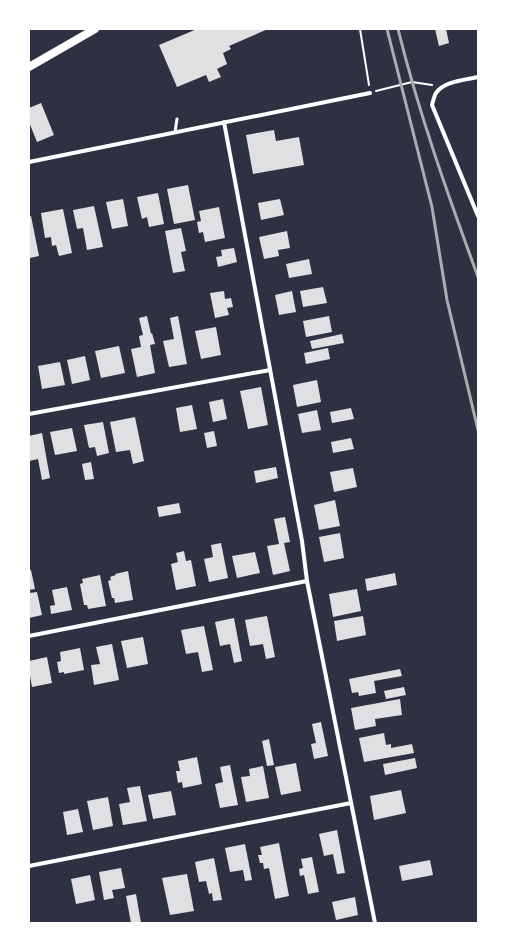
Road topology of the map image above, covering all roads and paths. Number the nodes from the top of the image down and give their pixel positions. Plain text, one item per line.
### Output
1 (95, 29) edge
2 (360, 29) edge
3 (29, 66) edge
4 (478, 77) edge
5 (441, 87) junction
6 (370, 93) junction
7 (177, 119) dead end
8 (224, 122) junction
9 (175, 132) junction
10 (29, 162) edge
11 (478, 216) edge
12 (270, 370) junction
13 (29, 414) edge
14 (307, 581) junction
15 (29, 636) edge
16 (351, 803) junction
17 (29, 866) edge
18 (375, 923) edge

1 - 3 main road
2 - 6 path
4 - 5 street
5 - 6 path
5 - 11 street
6 - 8 street
7 - 9 lane
8 - 9 street
8 - 12 street
9 - 10 street
12 - 13 street
12 - 14 street
14 - 15 street
14 - 16 street
16 - 17 street
16 - 18 street

